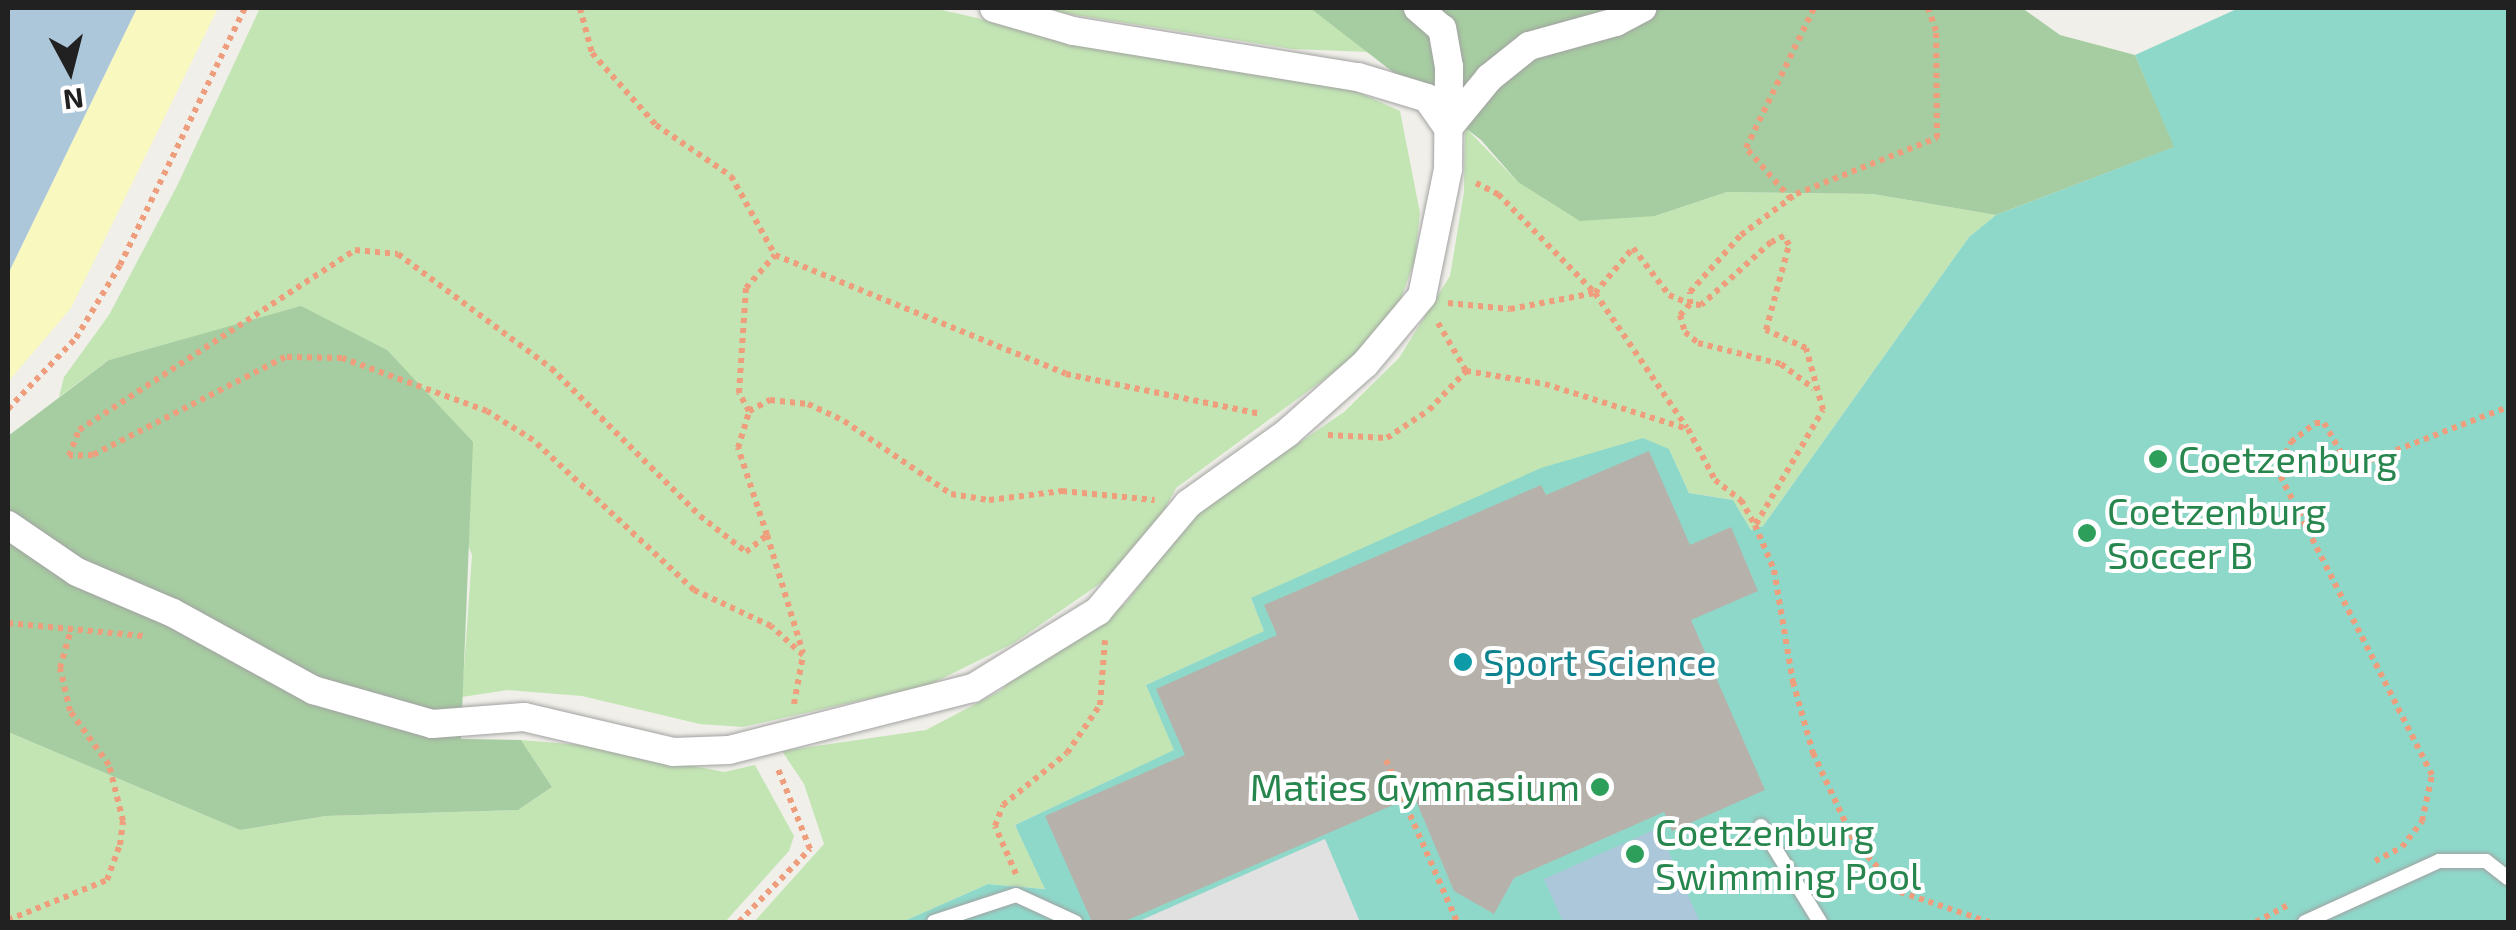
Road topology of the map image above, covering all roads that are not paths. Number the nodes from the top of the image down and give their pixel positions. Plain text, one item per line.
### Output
1 (994, 8) edge
2 (1418, 8) edge
3 (1642, 8) edge
4 (1448, 128) junction
5 (8, 524) edge
6 (1760, 826) dead end
7 (2508, 878) edge
8 (934, 922) edge
9 (1074, 922) edge
10 (1820, 922) edge
11 (2306, 922) edge

1 - 4 street
2 - 4 street
3 - 4 street
4 - 5 street
6 - 10 lane
7 - 11 lane
8 - 9 lane

